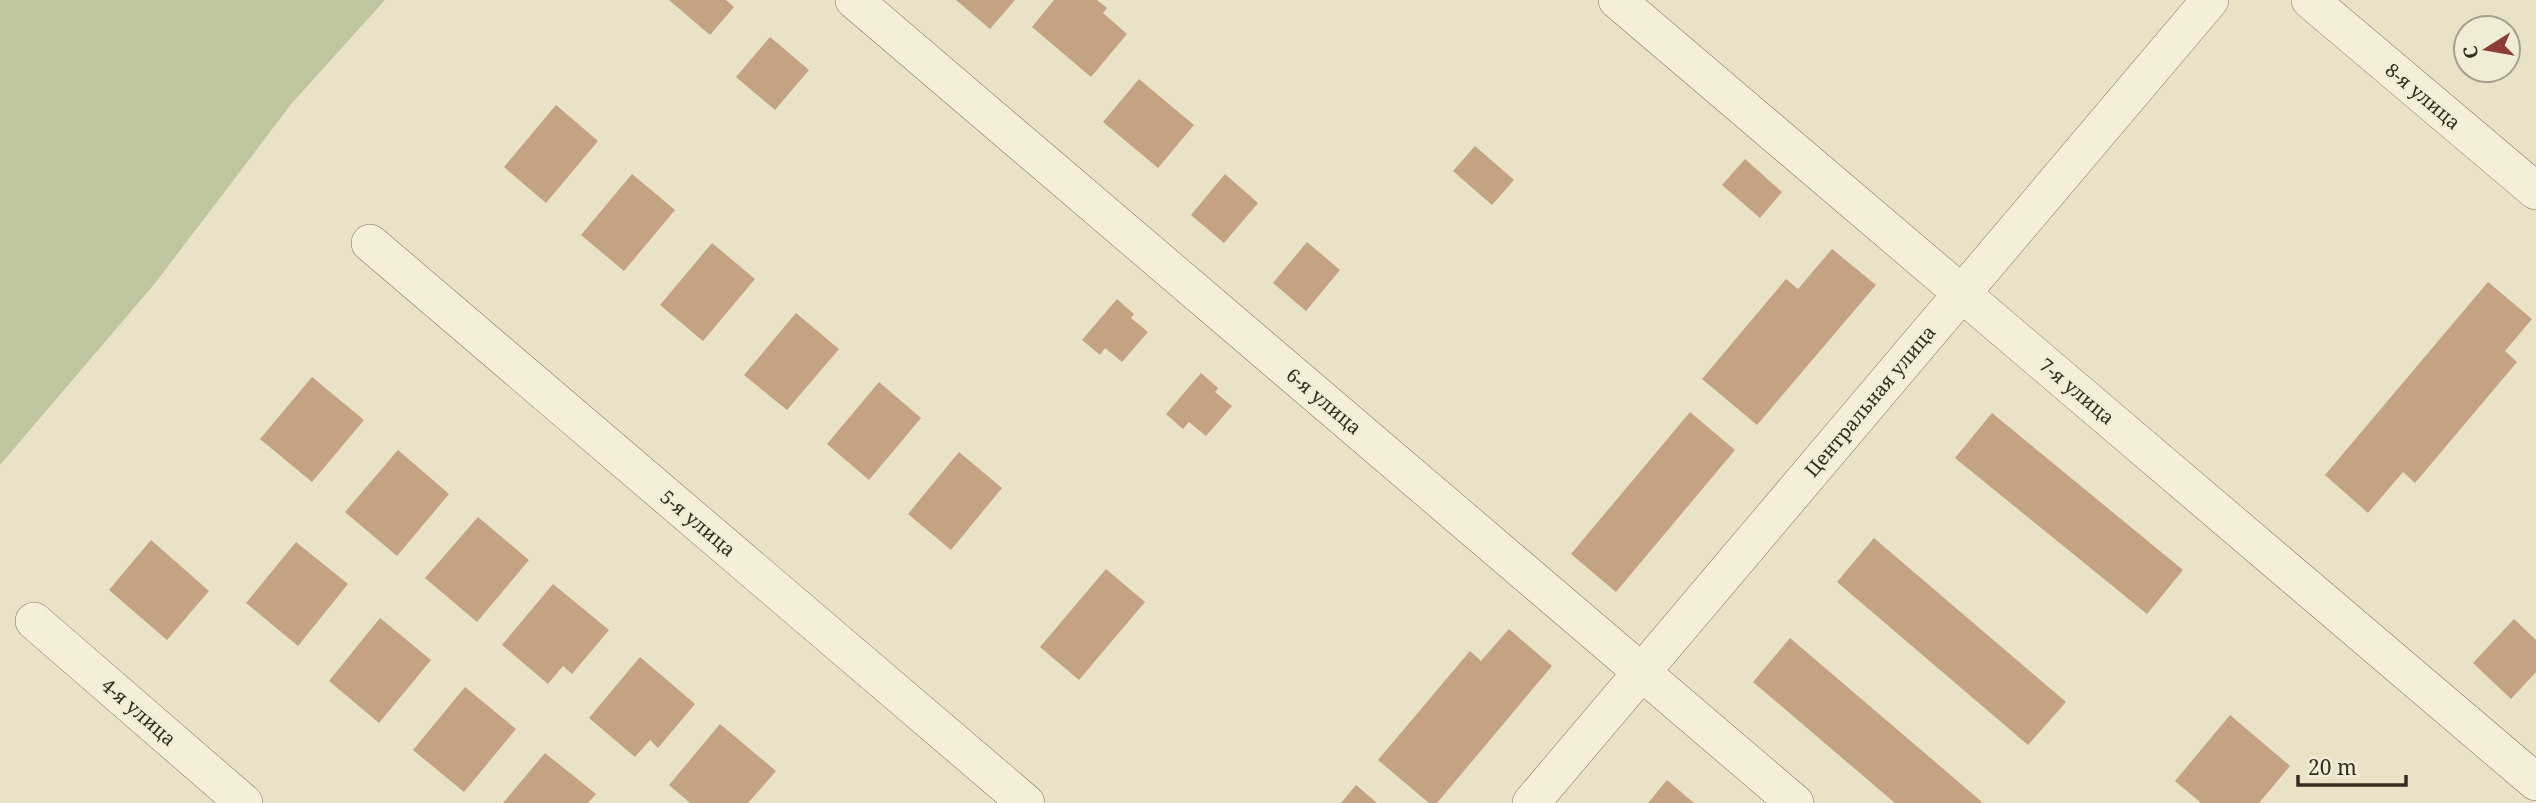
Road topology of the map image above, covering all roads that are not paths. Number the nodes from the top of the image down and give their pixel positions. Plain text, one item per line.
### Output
1 (854, 0) edge
2 (1617, 0) edge
3 (2210, 0) edge
4 (2311, 0) edge
5 (2536, 191) edge
6 (370, 243) dead end
7 (1962, 293) junction
8 (34, 621) dead end
9 (1641, 671) junction
10 (2536, 782) edge
11 (244, 803) edge
12 (1026, 803) edge
13 (1531, 803) edge
14 (1794, 803) edge

1 - 9 street, 6-я улица
2 - 7 street, 7-я улица
3 - 7 street, Центральная улица
4 - 5 street, 8-я улица
6 - 12 street, 5-я улица
7 - 9 street, Центральная улица
7 - 10 street, 7-я улица
8 - 11 street, 4-я улица
9 - 13 street, Центральная улица
9 - 14 street, 6-я улица

